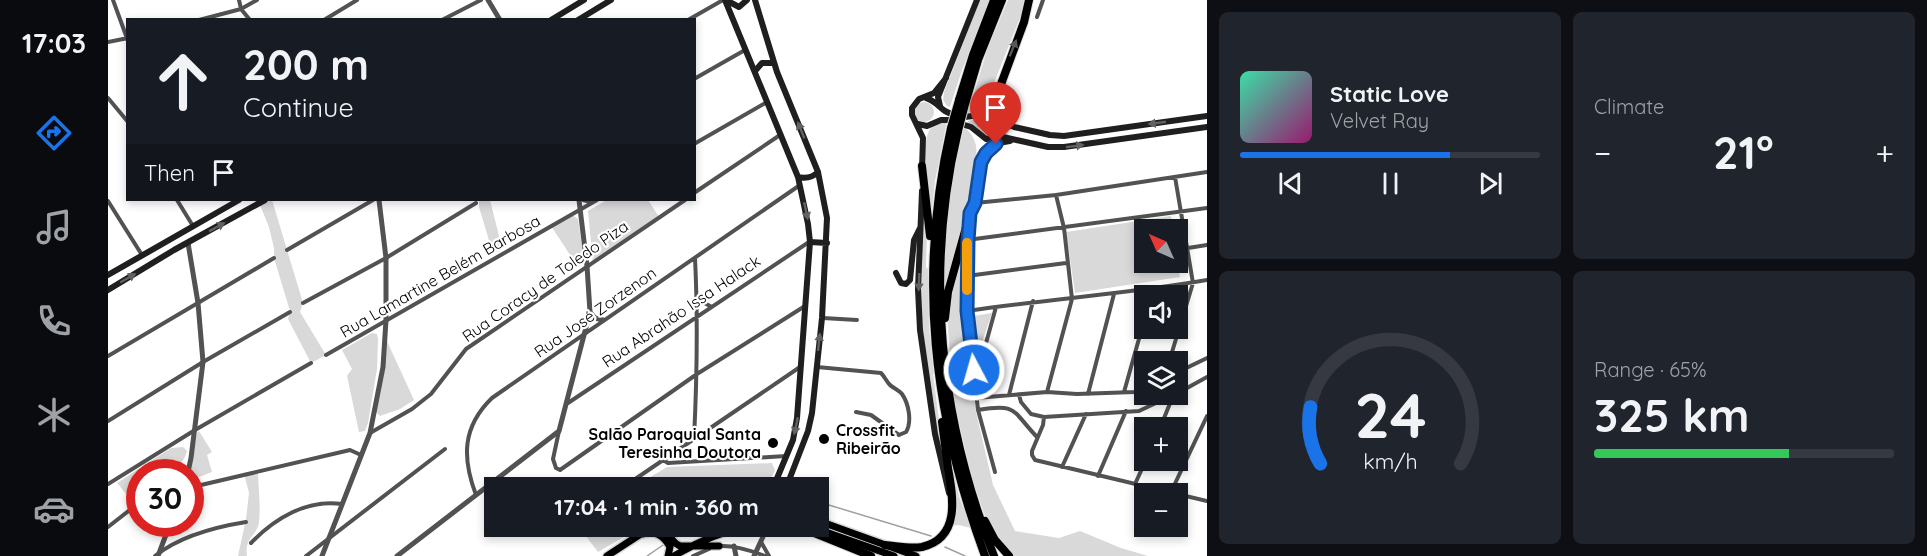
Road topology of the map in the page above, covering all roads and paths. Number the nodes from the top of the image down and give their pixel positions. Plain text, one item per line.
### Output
1 (113, 0) edge
2 (239, 0) edge
3 (257, 0) edge
4 (357, 0) edge
5 (481, 0) edge
6 (488, 0) edge
7 (584, 0) edge
8 (610, 0) edge
9 (725, 0) edge
10 (747, 0) edge
11 (755, 0) edge
12 (977, 0) edge
13 (994, 0) edge
14 (1002, 0) edge
15 (1029, 0) edge
16 (1043, 0) edge
17 (241, 9) junction
18 (1036, 17) dead end
19 (207, 18) edge
20 (248, 18) edge
21 (327, 18) edge
22 (446, 18) edge
23 (499, 18) edge
24 (554, 18) edge
25 (581, 18) edge
26 (692, 18) edge
27 (126, 36) edge
28 (126, 39) edge
29 (108, 42) edge
30 (745, 50) junction
31 (774, 63) junction
32 (755, 71) junction
33 (696, 78) edge
34 (946, 78) junction
35 (925, 97) junction
36 (108, 98) edge
37 (767, 102) junction
38 (962, 102) junction
39 (940, 106) junction
40 (1207, 116) edge
41 (126, 120) edge
42 (915, 120) junction
43 (1009, 125) junction
44 (1124, 127) junction
45 (1207, 127) edge
46 (954, 129) junction
47 (780, 135) junction
48 (1129, 139) junction
49 (1017, 140) junction
50 (696, 143) edge
51 (922, 166) junction
52 (818, 172) junction
53 (1207, 172) edge
54 (798, 177) junction
55 (1175, 177) junction
56 (800, 185) junction
57 (696, 192) edge
58 (1056, 195) junction
59 (108, 201) edge
60 (178, 201) edge
61 (236, 201) edge
62 (371, 201) edge
63 (379, 201) edge
64 (579, 201) edge
65 (586, 201) edge
66 (595, 201) edge
67 (684, 201) edge
68 (254, 203) edge
69 (476, 203) dead end
70 (592, 203) junction
71 (975, 203) junction
72 (1207, 208) edge
73 (580, 210) junction
74 (1180, 212) junction
75 (970, 213) junction
76 (1182, 219) edge
77 (921, 225) junction
78 (193, 226) junction
79 (1064, 228) junction
80 (169, 240) junction
81 (968, 240) junction
82 (810, 242) junction
83 (188, 243) junction
84 (826, 243) junction
85 (1207, 245) edge
86 (1188, 248) joint
87 (176, 249) junction
88 (287, 250) dead end
89 (142, 255) junction
90 (189, 255) junction
91 (695, 257) junction
92 (274, 258) dead end
93 (386, 258) junction
94 (1066, 262) junction
95 (587, 266) junction
96 (896, 273) dead end
97 (108, 275) edge
98 (967, 276) junction
99 (1207, 280) edge
100 (1193, 282) junction
101 (1174, 285) edge
102 (108, 290) edge
103 (1134, 291) edge
104 (932, 294) junction
105 (1114, 294) junction
106 (697, 299) junction
107 (1072, 300) junction
108 (1033, 302) junction
109 (198, 303) junction
110 (303, 303) dead end
111 (711, 306) junction
112 (806, 306) junction
113 (996, 307) junction
114 (967, 311) junction
115 (290, 312) dead end
116 (590, 312) junction
117 (697, 315) junction
118 (822, 318) junction
119 (386, 320) junction
120 (603, 320) junction
121 (857, 320) dead end
122 (584, 334) junction
123 (1139, 339) edge
124 (1172, 351) edge
125 (326, 355) dead end
126 (108, 356) edge
127 (1207, 358) edge
128 (203, 362) junction
129 (311, 363) dead end
130 (801, 366) junction
131 (817, 367) junction
132 (941, 367) junction
133 (1188, 367) edge
134 (974, 370) junction
135 (698, 374) junction
136 (1207, 377) edge
137 (1188, 387) edge
138 (1047, 392) junction
139 (1124, 392) junction
140 (1134, 392) edge
141 (1018, 394) junction
142 (1088, 394) junction
143 (1009, 395) junction
144 (800, 398) junction
145 (976, 398) junction
146 (813, 400) junction
147 (568, 403) junction
148 (1152, 405) edge
149 (978, 410) junction
150 (1126, 411) junction
151 (856, 412) dead end
152 (1086, 414) junction
153 (1207, 416) edge
154 (1044, 417) junction
155 (108, 421) edge
156 (195, 430) junction
157 (560, 432) junction
158 (370, 433) junction
159 (1037, 437) junction
160 (694, 438) junction
161 (445, 448) dead end
162 (361, 455) junction
163 (786, 456) junction
164 (190, 459) edge
165 (663, 460) junction
166 (1062, 467) junction
167 (995, 472) dead end
168 (1098, 476) junction
169 (638, 477) edge
170 (777, 477) edge
171 (790, 477) edge
172 (968, 481) junction
173 (1175, 483) edge
174 (108, 484) edge
175 (204, 484) edge
176 (1134, 484) edge
177 (476, 495) junction
178 (1188, 496) edge
179 (1207, 501) edge
180 (953, 502) junction
181 (342, 504) junction
182 (126, 513) edge
183 (246, 522) dead end
184 (829, 525) edge
185 (108, 527) edge
186 (829, 533) edge
187 (165, 537) edge
188 (330, 537) junction
189 (636, 537) edge
190 (669, 537) edge
191 (714, 537) edge
192 (763, 537) edge
193 (824, 537) edge
194 (761, 542) junction
195 (251, 543) dead end
196 (672, 545) junction
197 (885, 545) junction
198 (692, 546) junction
199 (719, 546) junction
200 (734, 546) junction
201 (755, 554) edge
202 (157, 555) edge
203 (306, 556) edge
204 (322, 556) edge
205 (397, 556) edge
206 (607, 556) edge
207 (668, 556) edge
208 (674, 556) edge
209 (693, 556) edge
210 (736, 556) edge
211 (767, 556) edge
212 (871, 556) edge
213 (894, 556) edge
214 (916, 556) edge
215 (985, 556) edge
216 (994, 556) edge
217 (1009, 556) edge

1 - 27 street
2 - 17 street
3 - 17 street
4 - 21 street
5 - 22 street
6 - 23 street
7 - 24 main road
8 - 25 main road
9 - 10 main road
9 - 26 street
9 - 30 main road
11 - 31 main road
12 - 34 main road
13 - 38 highway
14 - 38 highway
43 -> 15 highway
16 - 18 street
17 - 19 street
17 - 20 street
28 - 29 street
30 - 32 main road
30 - 33 street
31 - 32 main road
52 -> 31 main road
32 - 37 main road
34 - 35 main road
34 - 39 main road
35 - 39 main road
35 - 42 main road
36 - 41 street
37 - 47 main road
37 - 50 street
38 - 46 highway, bridge
39 - 43 main road
40 -> 44 main road
42 - 49 main road
42 - 51 main road
43 - 44 main road
44 - 48 main road
45 - 48 main road
46 - 104 highway
46 - 132 highway
47 - 54 main road
47 - 57 street
49 -> 48 main road
49 - 71 main road
51 - 77 main road
51 - 104 highway
52 - 54 main road
52 - 84 main road
53 - 55 street
54 - 56 main road
55 - 58 street
55 - 74 street
56 -> 82 main road
56 - 91 street, Rua José Zorzenon
58 - 71 street
58 - 79 street
59 - 89 street
60 - 78 street
61 - 78 main road
62 - 88 street
63 - 93 street
64 - 73 street
65 - 70 street
66 - 70 street, Rua Lamartine Belém Barbosa
67 - 95 street, Rua Coracy de Toledo Piza
83 -> 68 main road
69 - 93 street
70 - 73 street, Rua Lamartine Belém Barbosa
71 - 75 street
72 - 74 street
73 - 95 street
73 - 119 street, Rua Lamartine Belém Barbosa
74 - 76 street
74 - 79 street
75 - 81 street
75 - 132 highway
77 - 96 main road
77 -> 180 main road
78 - 80 main road
79 - 81 street
79 - 94 street
80 - 87 main road
80 - 89 main road
81 - 98 street
82 - 84 main road
82 - 111 street, Rua Abrahão Issa Halack
82 - 112 main road
83 - 87 main road
83 - 90 street
84 - 118 main road
85 - 86 street
86 - 100 street
87 - 90 street
102 -> 87 main road
89 - 97 main road
90 - 109 street
91 - 106 street
91 - 120 street, Rua José Zorzenon
92 - 109 street
93 - 110 street
93 - 119 street
94 - 98 street
94 - 107 street
95 - 116 street
95 - 158 street, Rua Coracy de Toledo Piza
98 - 114 street
99 - 100 street
100 - 101 street
100 - 124 street
103 - 105 street
104 - 132 highway
105 - 107 street
105 - 142 street
106 - 111 street
106 - 117 street
107 - 108 street
107 - 138 street
108 - 113 street
108 - 143 street
109 - 126 street
109 - 128 street
111 - 117 street, Rua Abrahão Issa Halack
112 - 130 main road
112 - 135 street
113 - 114 street
113 - 134 street
114 - 134 street
115 - 128 street
116 - 120 street
116 - 122 street
117 - 135 street
117 - 147 street, Rua Abrahão Issa Halack
118 - 121 street
131 -> 118 main road
119 - 125 street, Rua Lamartine Belém Barbosa
119 - 158 street
120 - 122 street, Rua José Zorzenon
122 - 147 street
122 - 177 street, Rua José Zorzenon
123 - 139 street
127 - 133 street
128 - 155 street
128 - 156 street
129 - 156 street
130 - 131 main road
130 - 144 main road
130 - 160 street
131 - 146 main road
131 - 151 street
132 - 172 highway
132 - 180 highway
132 - 215 highway
134 - 145 street
135 - 157 street
135 - 160 street
136 - 137 street
138 - 141 street
138 - 142 street
139 - 140 street
139 - 142 street
141 - 143 street
141 - 154 street
143 - 145 street
144 - 146 main road
144 -> 163 main road
145 - 149 street
146 - 171 main road
147 - 157 street
148 - 150 street
149 - 159 street
149 - 167 street
150 - 152 street
150 - 168 street
152 - 154 street
152 - 166 street
153 - 173 street
154 - 159 street
156 - 164 street
156 - 174 street
157 - 177 street
158 - 162 street
159 - 166 street
160 - 165 street
161 - 188 street
162 - 175 street
162 - 181 street
163 - 165 street
163 - 170 main road
165 - 169 street
166 - 168 street
168 - 176 street
172 - 216 highway
172 - 217 highway
177 - 205 street
178 - 179 street
180 - 197 highway
181 - 188 street
181 - 195 street
182 - 185 street
183 - 202 street
184 - 197 main road
186 - 213 main road
187 - 202 street
188 - 203 street
188 - 204 street
189 - 206 main road
190 - 196 main road
191 - 198 main road
192 - 194 street
193 - 212 highway
194 - 201 street
194 - 211 street
196 - 198 main road
196 - 207 main road
197 - 214 main road
198 - 199 main road
198 - 208 main road
199 - 200 street
199 - 209 street
200 - 201 street
200 - 210 street
201 - 211 street

